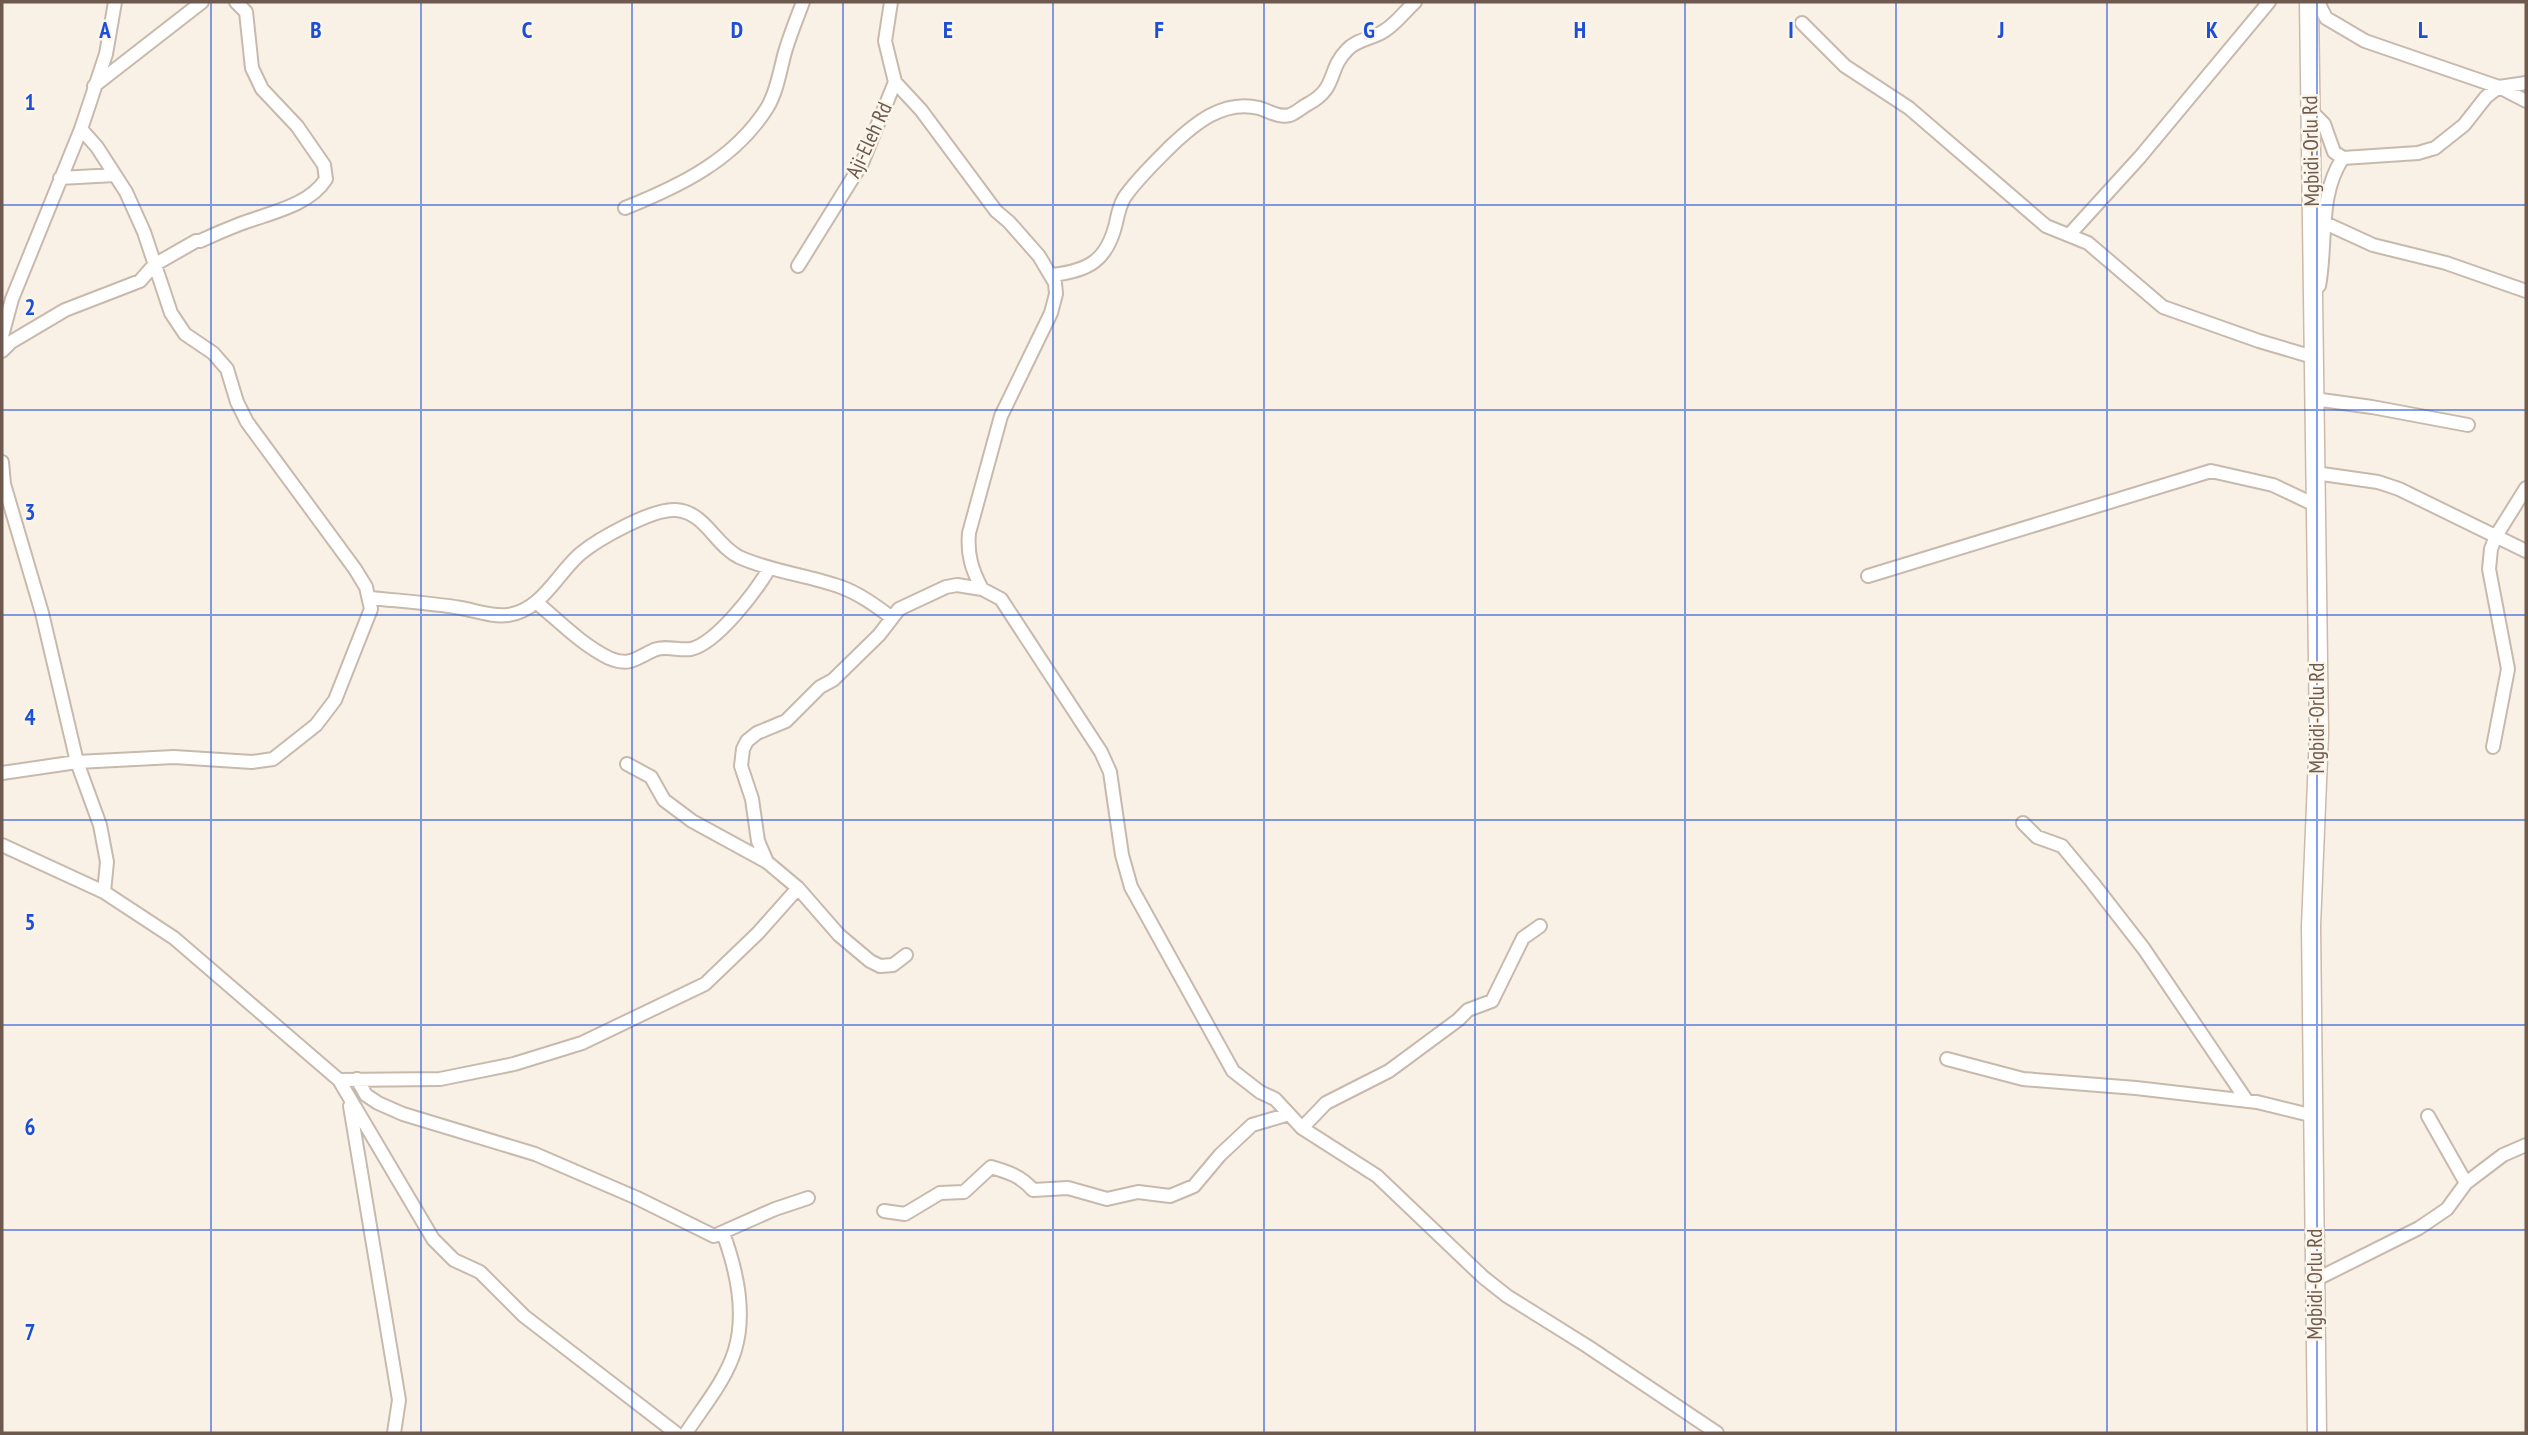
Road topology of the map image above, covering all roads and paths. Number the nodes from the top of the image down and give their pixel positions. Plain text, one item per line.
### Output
1 (115, 2) edge
2 (202, 2) edge
3 (236, 2) edge
4 (803, 2) edge
5 (891, 2) edge
6 (1415, 2) edge
7 (2269, 2) edge
8 (2309, 2) edge
9 (2318, 2) edge
10 (1802, 23) dead end
11 (895, 82) junction
12 (2526, 83) edge
13 (94, 86) junction
14 (2499, 87) junction
15 (2526, 101) edge
16 (2310, 110) junction
17 (80, 129) junction
18 (2343, 158) junction
19 (114, 175) junction
20 (60, 178) junction
21 (625, 208) dead end
22 (2325, 223) junction
23 (2069, 235) junction
24 (153, 265) junction
25 (798, 266) dead end
26 (1052, 275) junction
27 (2526, 291) edge
28 (5, 308) edge
29 (2313, 321) junction
30 (2, 336) edge
31 (2, 351) edge
32 (2313, 357) junction
33 (2314, 399) junction
34 (2468, 425) dead end
35 (2, 462) edge
36 (2315, 474) junction
37 (2526, 488) edge
38 (2315, 505) junction
39 (2496, 536) junction
40 (2523, 546) edge
41 (769, 569) junction
42 (1868, 576) dead end
43 (982, 589) junction
44 (370, 598) junction
45 (536, 602) junction
46 (891, 617) junction
47 (2493, 747) dead end
48 (77, 762) junction
49 (627, 764) dead end
50 (2, 774) edge
51 (2023, 823) dead end
52 (2, 845) edge
53 (767, 862) junction
54 (798, 888) junction
55 (104, 892) junction
56 (1540, 926) dead end
57 (906, 955) dead end
58 (1947, 1059) dead end
59 (339, 1080) junction
60 (357, 1080) junction
61 (348, 1096) junction
62 (2247, 1101) junction
63 (1289, 1114) junction
64 (2314, 1116) junction
65 (2428, 1116) dead end
66 (1302, 1128) junction
67 (2526, 1145) edge
68 (2466, 1183) junction
69 (808, 1198) dead end
70 (884, 1211) dead end
71 (723, 1233) junction
72 (2315, 1280) junction
73 (394, 1433) edge
74 (676, 1433) edge
75 (686, 1433) edge
76 (1717, 1433) edge
77 (2317, 1433) edge

1 - 13 street
2 - 13 street
3 - 24 street
4 - 21 street
5 - 11 street, Aji-Eleh Rd
6 - 26 street
7 - 23 street
8 - 16 main road, Mgbidi-Orlu Rd
9 - 14 street
10 - 23 street
11 - 25 street, Aji-Eleh Rd
11 - 26 street
12 - 14 street
13 - 17 street
14 - 15 street
14 - 18 street
16 - 18 street
16 - 29 main road, Mgbidi-Orlu Rd
17 - 19 street
17 - 20 street
18 - 22 street
19 - 20 street
19 - 24 street
20 - 28 street
22 - 27 street
22 - 29 street
23 - 32 street
24 - 31 street
24 - 44 street
26 - 43 street
28 - 30 street
29 - 32 main road, Mgbidi-Orlu Rd
32 - 33 main road, Mgbidi-Orlu Rd
33 - 34 street
33 - 36 main road, Mgbidi-Orlu Rd
35 - 48 street
36 - 38 main road, Mgbidi-Orlu Rd
36 - 39 street
37 - 39 street
38 - 42 street
38 - 64 main road, Mgbidi-Orlu Rd
39 - 40 street
39 - 47 street
41 - 45 street
41 - 45 street
41 - 46 street
43 - 46 street
43 - 63 street
44 - 45 street
44 - 48 street
46 - 53 street
48 - 50 street
48 - 55 street
49 - 53 street
51 - 62 street
52 - 55 street
53 - 54 street
54 - 57 street
54 - 60 street
55 - 59 street
56 - 66 street
58 - 62 street
59 - 60 street
59 - 61 street
60 - 71 street
61 - 73 street
61 - 74 street
62 - 64 street
63 - 66 street
63 - 70 street
64 - 72 main road, Mgbidi-Orlu Rd
65 - 68 street
66 - 76 street
67 - 68 street
68 - 72 street
69 - 71 street
71 - 75 street
72 - 77 main road, Mgbidi-Orlu Rd

